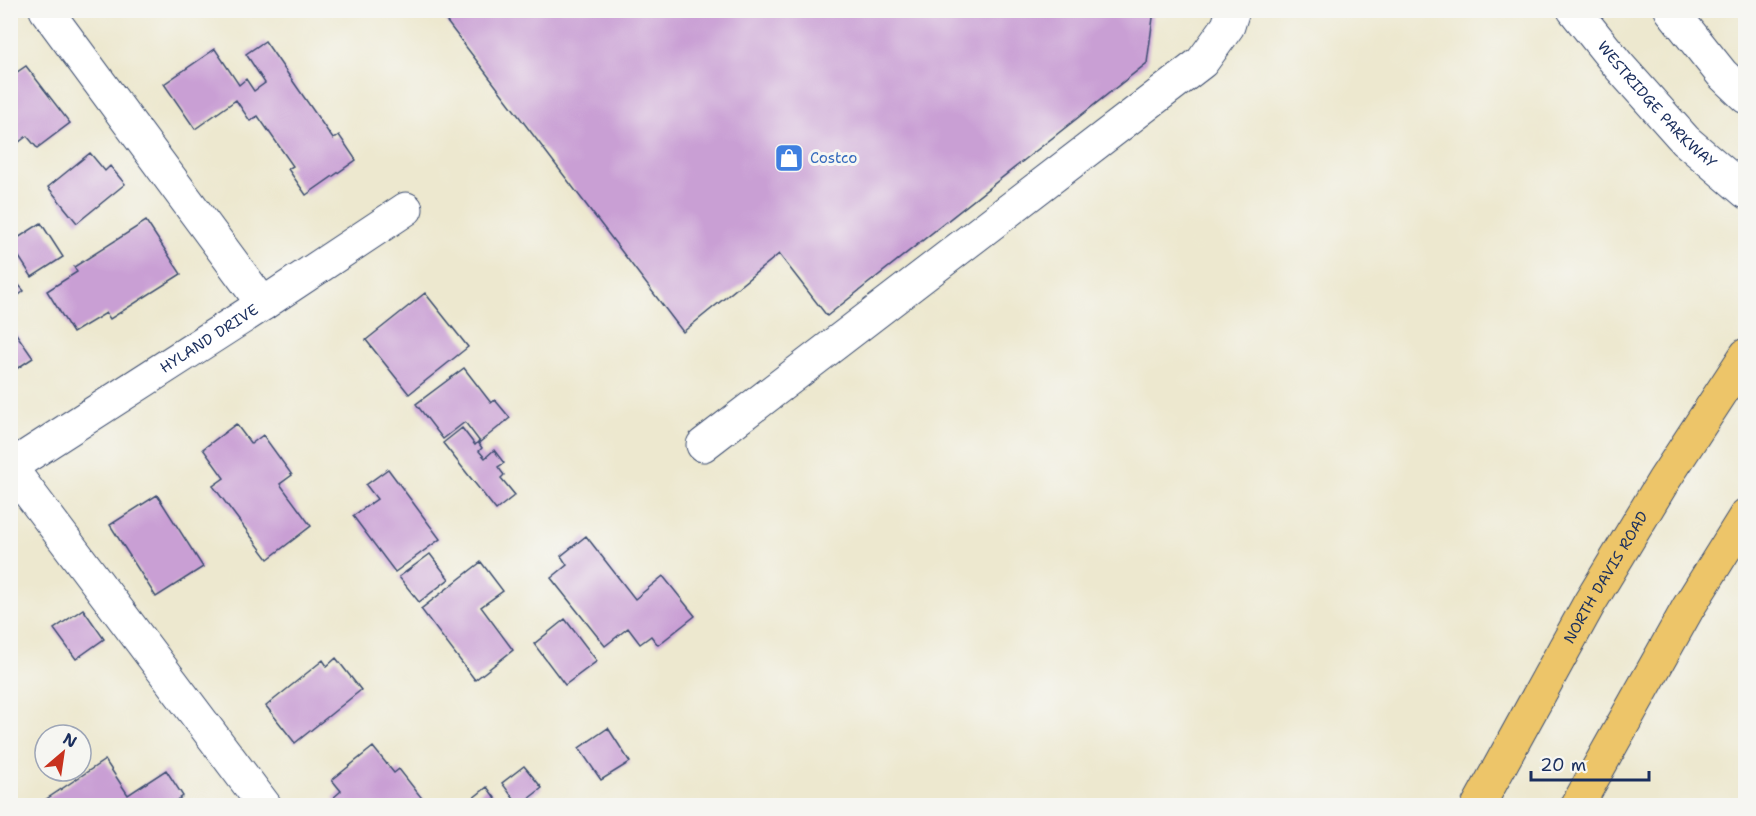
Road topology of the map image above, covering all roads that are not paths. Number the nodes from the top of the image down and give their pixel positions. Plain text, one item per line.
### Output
1 (45, 10) edge
2 (1233, 10) edge
3 (1574, 10) edge
4 (1671, 10) edge
5 (1746, 98) edge
6 (1746, 192) edge
7 (406, 209) dead end
8 (263, 304) junction
9 (1746, 355) edge
10 (703, 445) dead end
11 (10, 467) edge
12 (1746, 515) edge
13 (265, 806) edge
14 (1478, 806) edge
15 (1577, 806) edge

1 - 8 street
2 - 10 street
3 - 6 street, WESTRIDGE PARKWAY
4 - 5 street
7 - 8 street, HYLAND DRIVE
8 - 11 street, HYLAND DRIVE
9 - 14 main road, NORTH DAVIS ROAD
11 - 13 street
12 - 15 main road

